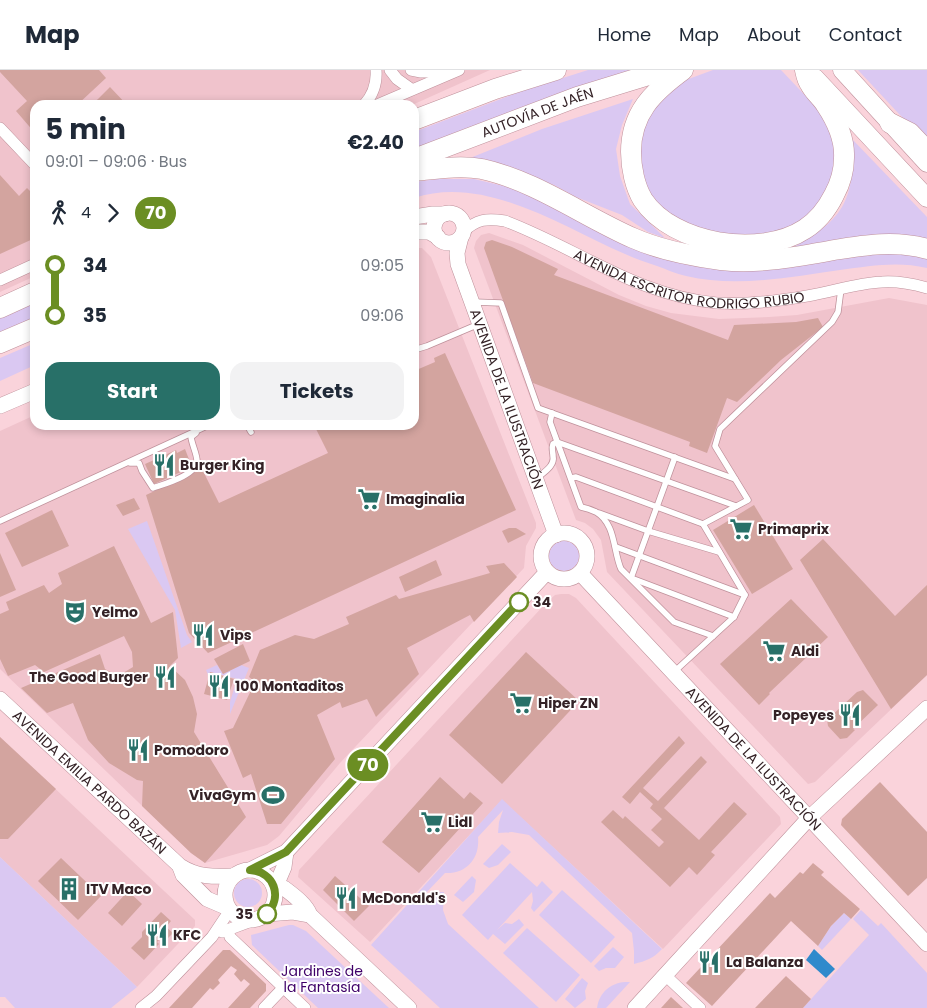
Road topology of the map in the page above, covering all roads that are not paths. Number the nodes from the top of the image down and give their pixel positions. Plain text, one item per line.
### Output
1 (376, 70) edge
2 (390, 70) edge
3 (406, 70) edge
4 (411, 70) edge
5 (540, 70) edge
6 (556, 70) edge
7 (665, 70) edge
8 (683, 70) edge
9 (806, 70) edge
10 (842, 70) edge
11 (457, 71) edge
12 (411, 89) junction
13 (368, 100) edge
14 (388, 100) edge
15 (419, 118) edge
16 (419, 118) edge
17 (890, 123) junction
18 (0, 128) edge
19 (927, 151) edge
20 (419, 157) edge
21 (30, 160) edge
22 (927, 163) edge
23 (419, 171) edge
24 (927, 198) edge
25 (445, 214) junction
26 (419, 216) edge
27 (419, 232) edge
28 (462, 235) junction
29 (440, 238) junction
30 (927, 249) edge
31 (458, 264) junction
32 (30, 266) edge
33 (0, 280) edge
34 (927, 288) edge
35 (841, 289) junction
36 (30, 294) edge
37 (472, 301) junction
38 (0, 308) edge
39 (480, 324) junction
40 (30, 330) edge
41 (0, 343) edge
42 (419, 348) edge
43 (30, 393) edge
44 (0, 406) edge
45 (552, 413) junction
46 (198, 430) joint
47 (557, 442) junction
48 (675, 457) junction
49 (123, 464) junction
50 (571, 478) junction
51 (736, 479) junction
52 (536, 480) junction
53 (666, 482) junction
54 (657, 506) junction
55 (736, 506) junction
56 (597, 513) junction
57 (0, 521) edge
58 (703, 524) junction
59 (648, 531) junction
60 (556, 535) junction
61 (616, 547) junction
62 (720, 552) junction
63 (639, 555) junction
64 (547, 572) junction
65 (580, 573) junction
66 (631, 578) junction
67 (745, 595) junction
68 (734, 617) junction
69 (714, 636) junction
70 (673, 673) junction
71 (0, 699) edge
72 (927, 708) edge
73 (809, 818) junction
74 (286, 852) junction
75 (180, 866) junction
76 (250, 870) junction
77 (233, 876) junction
78 (275, 889) junction
79 (229, 909) junction
80 (310, 915) junction
81 (260, 917) junction
82 (228, 930) junction
83 (212, 937) junction
84 (927, 944) edge
85 (665, 975) junction
86 (284, 987) junction
87 (141, 1008) edge
88 (264, 1008) edge
89 (305, 1008) edge
90 (409, 1008) edge
91 (634, 1008) edge
92 (700, 1008) edge

1 - 13 street
2 - 12 street
3 - 12 street
4 - 11 street
5 - 15 highway
6 - 16 highway
7 - 20 highway, AUTOVÍA DE JAÉN
8 - 9 highway
9 - 24 main road
10 - 17 main road
11 - 12 street
12 - 14 street
17 - 19 highway
17 - 22 main road
18 - 21 street
23 - 30 highway
25 - 26 street
25 - 28 street
25 - 29 street
27 - 29 street
28 - 29 street
28 - 31 street, AVENIDA DE LA ILUSTRACIÓN
28 - 35 street, AVENIDA ESCRITOR RODRIGO RUBIO
29 - 31 street, AVENIDA DE LA ILUSTRACIÓN
31 - 37 street, AVENIDA DE LA ILUSTRACIÓN
32 - 33 street
34 - 35 street, AVENIDA ESCRITOR RODRIGO RUBIO
35 - 51 lane
36 - 38 highway
37 - 39 street, AVENIDA DE LA ILUSTRACIÓN
37 - 45 lane
39 - 42 lane
39 - 52 street, AVENIDA DE LA ILUSTRACIÓN
40 - 41 highway
43 - 44 street
45 - 47 lane
45 - 48 lane
46 - 49 lane
46 - 49 lane
47 - 50 lane
47 - 52 lane
47 - 53 lane
48 - 51 lane
48 - 53 lane
49 - 57 lane
50 - 54 lane
50 - 56 lane
51 - 55 lane
52 - 60 street, AVENIDA DE LA ILUSTRACIÓN
53 - 54 lane
53 - 55 lane
54 - 58 lane
54 - 59 lane
55 - 58 lane
56 - 59 lane
56 - 61 lane
58 - 62 lane
59 - 62 lane
59 - 63 lane
60 - 64 street
60 - 65 street
61 - 63 lane
61 - 66 lane
62 - 67 lane
63 - 66 lane
63 - 67 lane
64 - 65 street
64 - 74 street
65 - 70 street, AVENIDA DE LA ILUSTRACIÓN
66 - 68 lane
66 - 69 lane
67 - 68 lane
68 - 69 lane
69 - 70 lane
70 - 73 street, AVENIDA DE LA ILUSTRACIÓN
71 - 75 street, AVENIDA EMILIA PARDO BAZÁN
72 - 73 street
73 - 84 street, AVENIDA DE LA ILUSTRACIÓN
73 - 85 street
74 - 76 street
74 - 78 street
75 - 77 street, AVENIDA EMILIA PARDO BAZÁN
75 - 79 street, AVENIDA EMILIA PARDO BAZÁN
76 - 77 street
76 - 78 street
77 - 79 street
78 - 80 street
78 - 81 street
79 - 81 street
79 - 83 street
80 - 81 street
80 - 90 street
81 - 82 street
82 - 83 street
82 - 86 street
83 - 87 street
85 - 91 street
85 - 92 street
86 - 88 street
86 - 89 street

